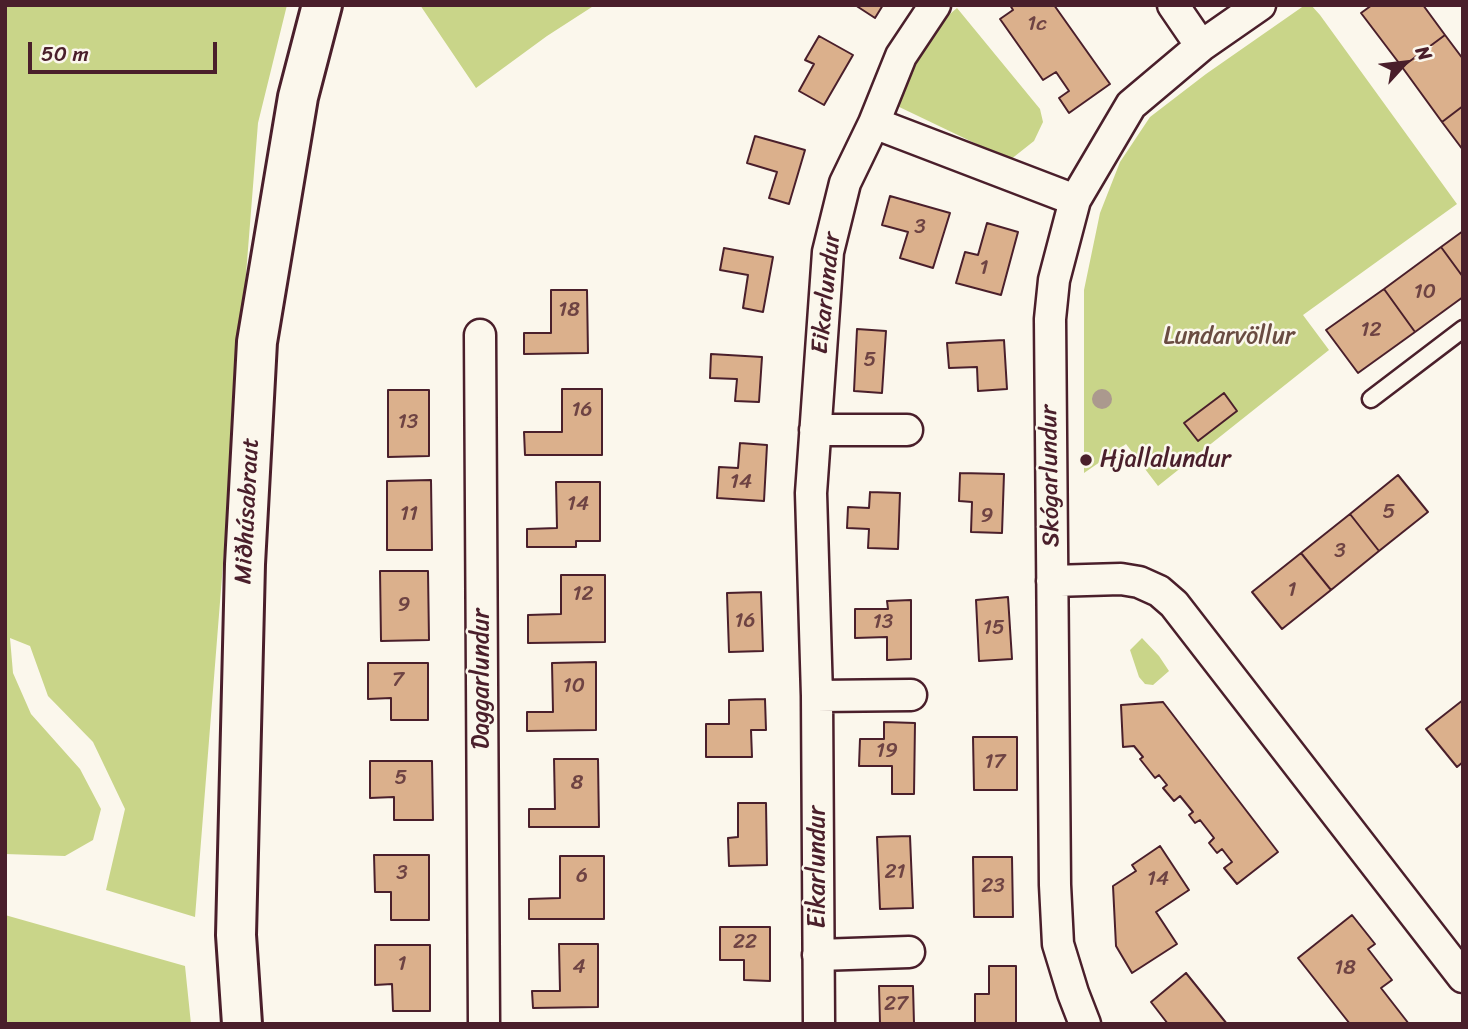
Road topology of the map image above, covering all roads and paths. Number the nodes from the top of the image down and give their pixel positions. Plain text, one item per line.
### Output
1 (322, 5) edge
2 (935, 5) edge
3 (1173, 5) edge
4 (1261, 5) edge
5 (1201, 46) junction
6 (874, 123) junction
7 (1075, 200) junction
8 (1463, 329) edge
9 (480, 335) dead end
10 (1371, 399) dead end
11 (815, 430) junction
12 (907, 430) dead end
13 (1052, 581) junction
14 (911, 695) dead end
15 (817, 696) junction
16 (909, 952) dead end
17 (818, 955) junction
18 (1463, 977) edge
19 (242, 1024) edge
20 (484, 1024) edge
21 (819, 1024) edge
22 (1085, 1024) edge

1 - 19 street, Miðhúsabraut
2 - 6 street, Eikarlundur
3 - 5 street
4 - 5 street, Skógarlundur
5 - 7 street, Skógarlundur
6 - 7 street
6 - 11 street, Eikarlundur
7 - 13 street, Skógarlundur
8 - 10 lane
9 - 20 street, Daggarlundur
11 - 12 street
11 - 15 street, Eikarlundur
13 - 18 street
13 - 22 street, Skógarlundur
14 - 15 street
15 - 17 street, Eikarlundur
16 - 17 street, Eikarlundur
17 - 21 street, Eikarlundur

